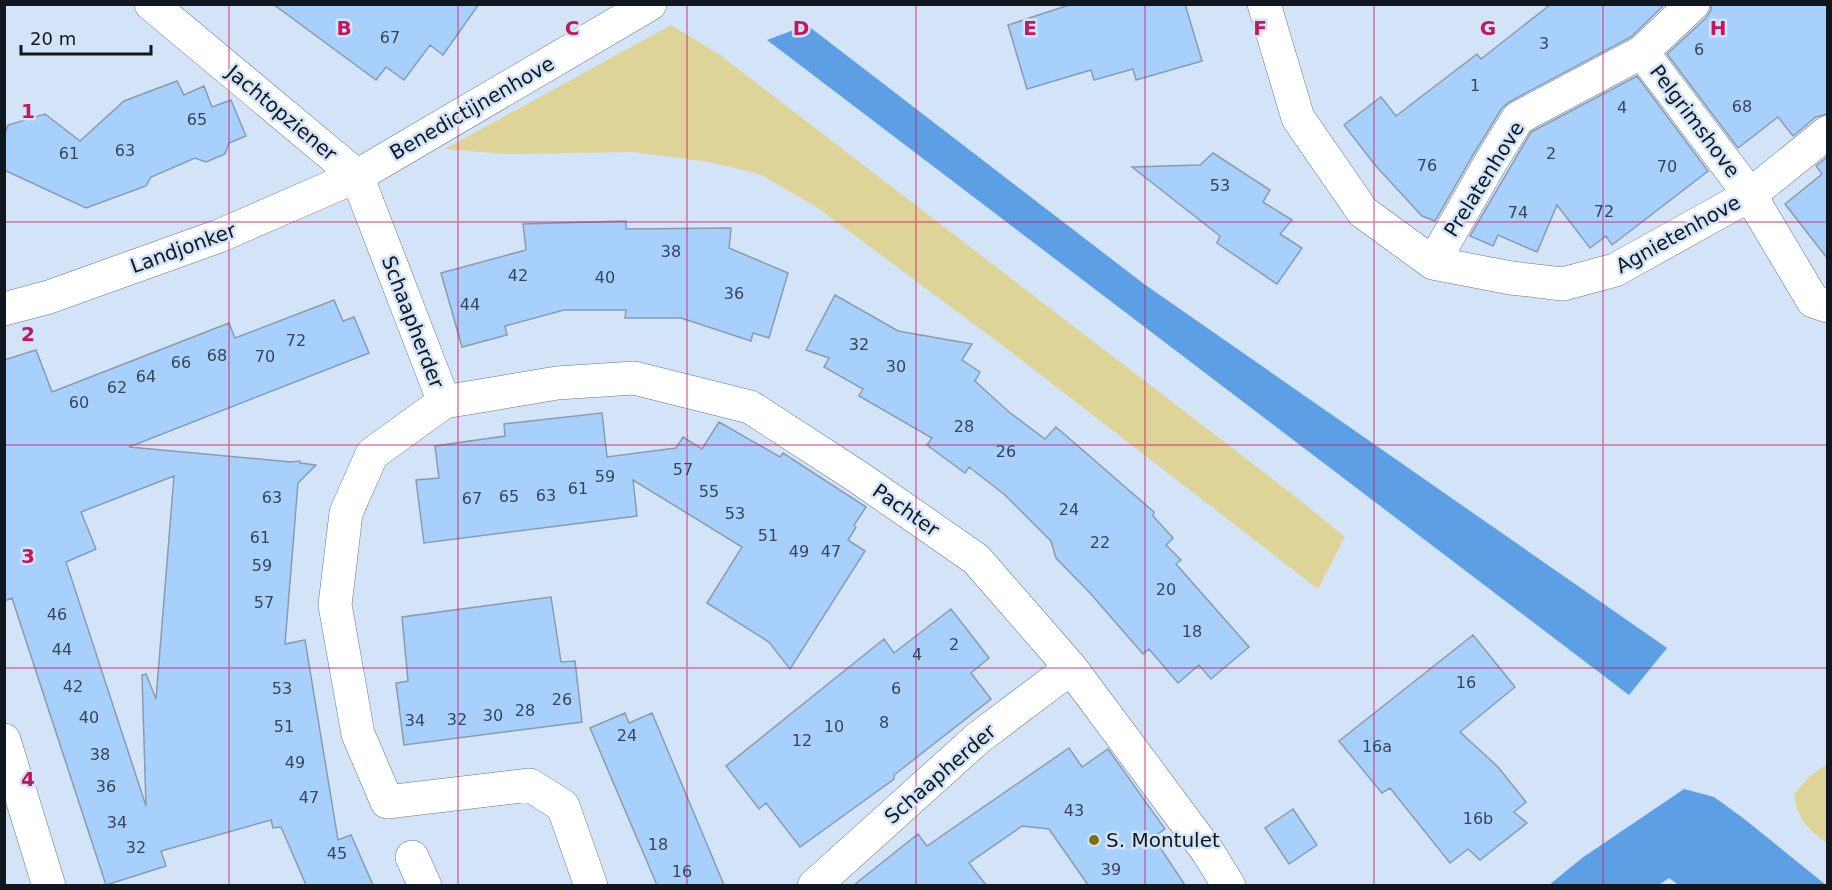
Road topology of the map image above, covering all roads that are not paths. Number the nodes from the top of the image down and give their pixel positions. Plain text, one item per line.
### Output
1 (152, 4) edge
2 (650, 4) edge
3 (1264, 4) edge
4 (1693, 4) edge
5 (1642, 52) junction
6 (1827, 132) edge
7 (357, 176) junction
8 (1750, 195) junction
9 (1433, 263) junction
10 (1827, 306) edge
11 (4, 309) edge
12 (444, 402) junction
13 (1071, 668) junction
14 (4, 740) edge
15 (49, 885) edge
16 (591, 885) edge
17 (814, 885) edge
18 (1229, 885) edge

1 - 7 street, Jachtopziener
2 - 7 street, Benedictijnenhove
3 - 9 street, Agnietenhove
4 - 5 street, Prelatenhove
5 - 8 street, Pelgrimshove
5 - 9 street, Prelatenhove
6 - 8 street, Agnietenhove
7 - 11 street, Landjonker
7 - 12 street, Schaapherder
8 - 9 street, Agnietenhove
8 - 10 street, Pelgrimshove
12 - 13 street, Pachter
12 - 16 street, Schaapherder
13 - 17 street, Schaapherder
13 - 18 street, Pachter
14 - 15 street

